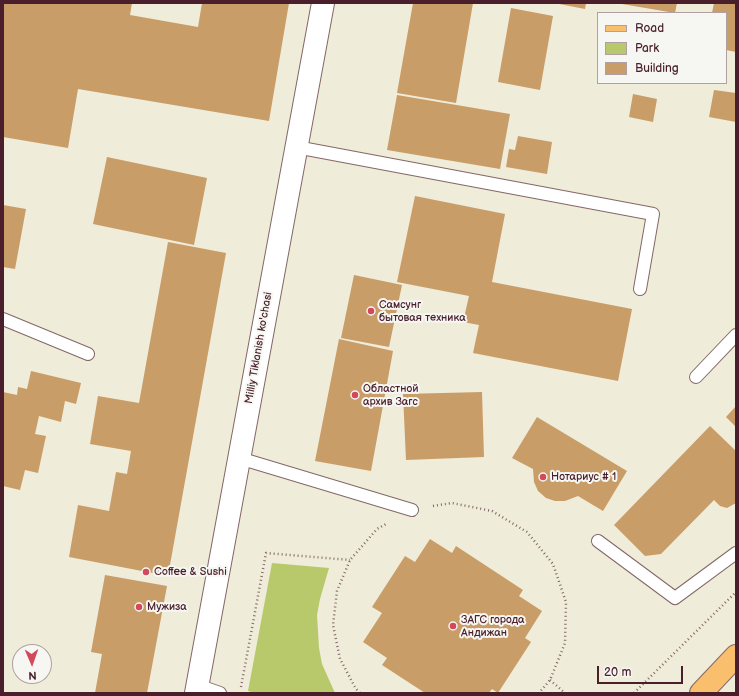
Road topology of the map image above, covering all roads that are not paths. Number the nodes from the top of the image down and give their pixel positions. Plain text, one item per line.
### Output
1 (323, 3) edge
2 (296, 147) junction
3 (640, 289) dead end
4 (3, 319) edge
5 (736, 335) edge
6 (88, 354) dead end
7 (696, 377) dead end
8 (239, 458) junction
9 (412, 510) road end
10 (598, 541) dead end
11 (736, 553) edge
12 (736, 656) edge
13 (196, 689) edge
14 (220, 693) edge
15 (701, 693) edge

1 - 2 street, Milliy Tiklanish ko'chasi
2 - 3 lane
2 - 8 street, Milliy Tiklanish ko'chasi
4 - 6 lane
5 - 7 lane
8 - 9 lane
8 - 13 street, Milliy Tiklanish ko'chasi
10 - 11 lane
12 - 15 main road
13 - 14 lane

